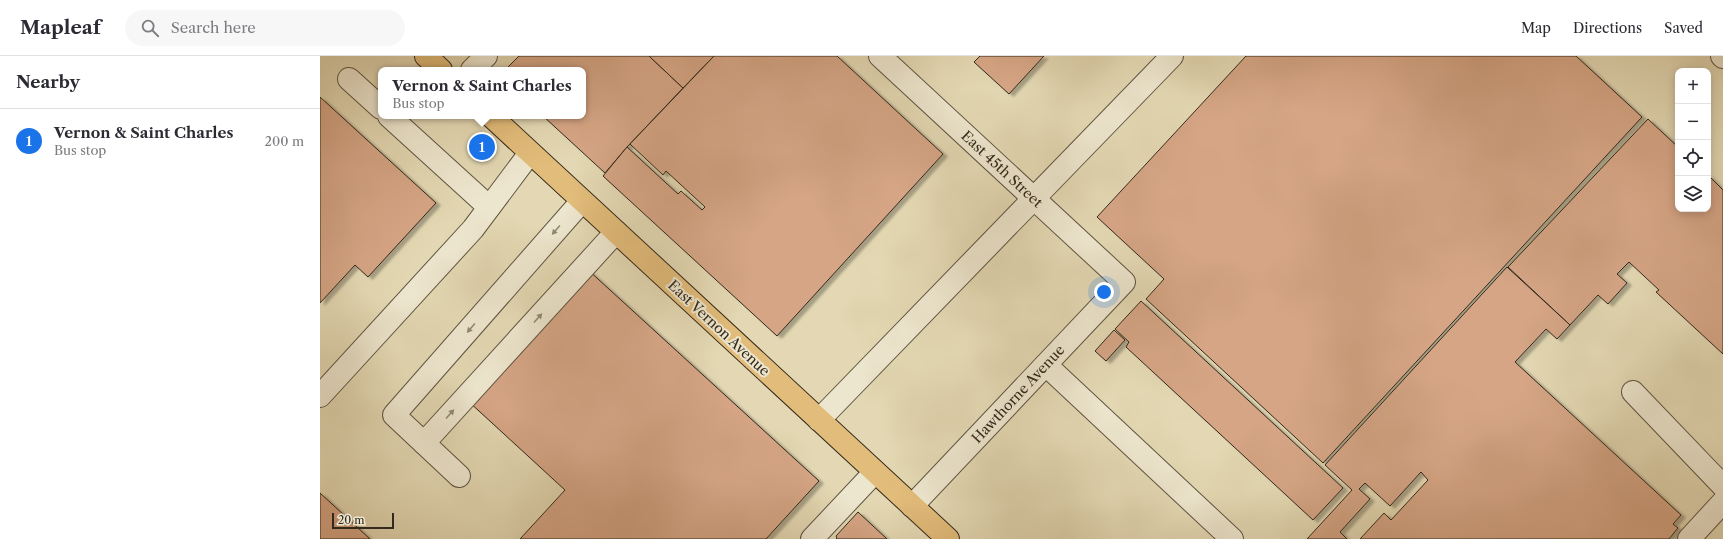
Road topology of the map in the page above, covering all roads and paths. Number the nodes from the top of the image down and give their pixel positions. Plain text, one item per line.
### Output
1 (426, 56) edge
2 (486, 56) edge
3 (880, 56) edge
4 (1172, 56) edge
5 (438, 67) edge
6 (475, 67) edge
7 (349, 79) dead end
8 (378, 105) edge
9 (392, 119) edge
10 (494, 119) edge
11 (530, 153) junction
12 (1034, 199) junction
13 (582, 201) junction
14 (490, 207) junction
15 (616, 232) junction
16 (1124, 282) joint
17 (1046, 365) junction
18 (1633, 392) dead end
19 (320, 396) edge
20 (819, 420) junction
21 (424, 443) junction
22 (876, 472) junction
23 (459, 476) dead end
24 (1723, 486) edge
25 (1723, 502) edge
26 (912, 506) junction
27 (812, 539) edge
28 (948, 539) edge
29 (1232, 539) edge
30 (1689, 539) edge

1 - 5 main road
2 - 6 street
3 - 12 street, East 45th Street
4 - 12 street
7 - 8 street
9 - 14 street
10 - 11 main road, East Vernon Avenue
11 - 13 main road, East Vernon Avenue
11 - 14 street
12 - 16 street, East 45th Street
12 - 20 street
13 - 15 main road, East Vernon Avenue
13 -> 21 street
14 - 19 street
15 - 20 main road, East Vernon Avenue
21 -> 15 street
16 - 17 street, Hawthorne Avenue
17 - 26 street, Hawthorne Avenue
17 - 29 street
18 - 24 street
20 - 22 main road, East Vernon Avenue
21 - 23 street
22 - 26 main road, East Vernon Avenue
22 - 27 street
25 - 30 street
26 - 28 main road, East Vernon Avenue

